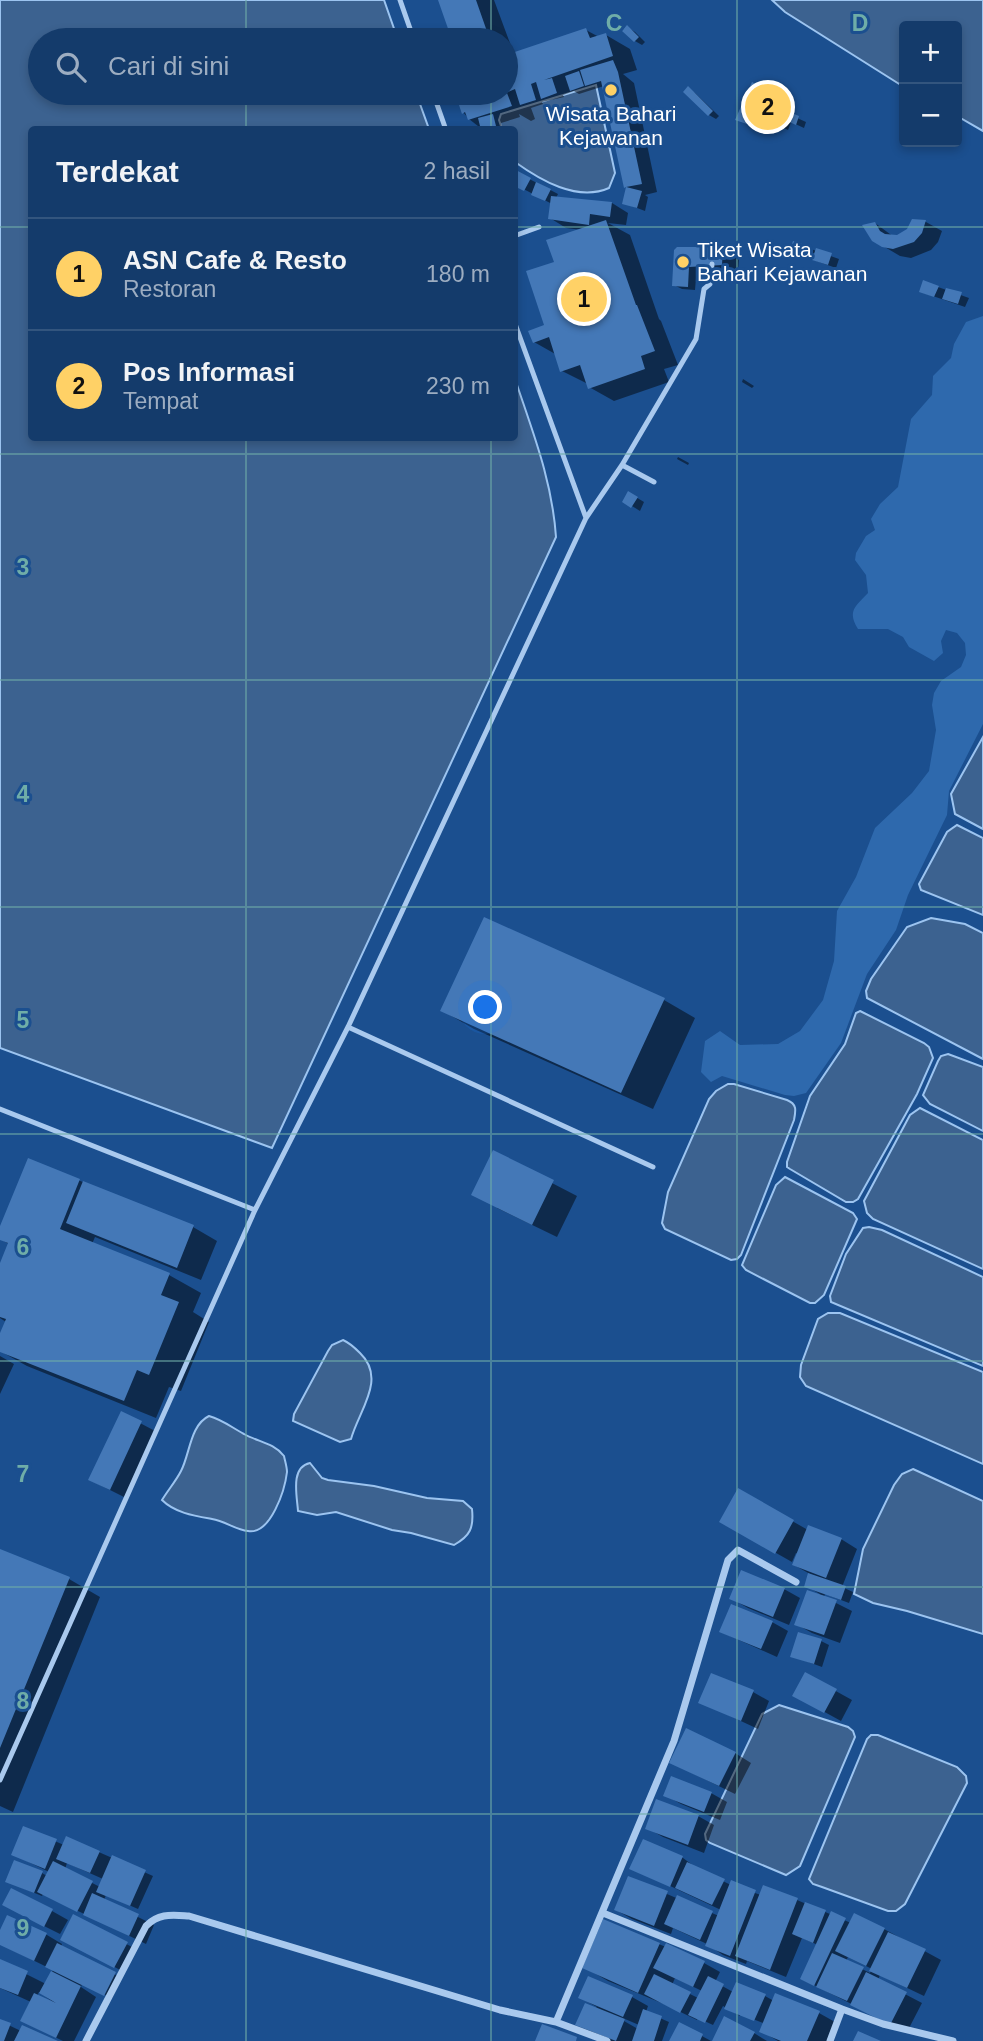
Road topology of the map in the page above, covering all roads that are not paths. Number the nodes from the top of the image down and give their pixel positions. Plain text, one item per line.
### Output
1 (400, 0) edge
2 (410, 28) edge
3 (437, 105) edge
4 (445, 126) edge
5 (540, 227) dead end
6 (518, 235) edge
7 (712, 264) dead end
8 (518, 332) edge
9 (622, 465) junction
10 (654, 482) dead end
11 (586, 518) junction
12 (348, 1027) junction
13 (0, 1109) edge
14 (653, 1167) dead end
15 (255, 1210) junction
16 (796, 1582) dead end
17 (0, 1780) edge
18 (603, 1913) junction
19 (842, 2009) junction
20 (556, 2022) junction
21 (86, 2041) edge
22 (607, 2041) edge
23 (830, 2041) edge
24 (953, 2041) edge

1 - 2 lane
3 - 4 lane
5 - 6 lane
7 - 9 lane
8 - 11 lane
9 - 10 lane
9 - 11 lane
11 - 12 lane
12 - 14 lane
12 - 15 lane
13 - 15 lane
15 - 17 lane
16 - 18 street
18 - 19 street
18 - 20 street
19 - 23 street
19 - 24 street
20 - 21 street
20 - 22 street

